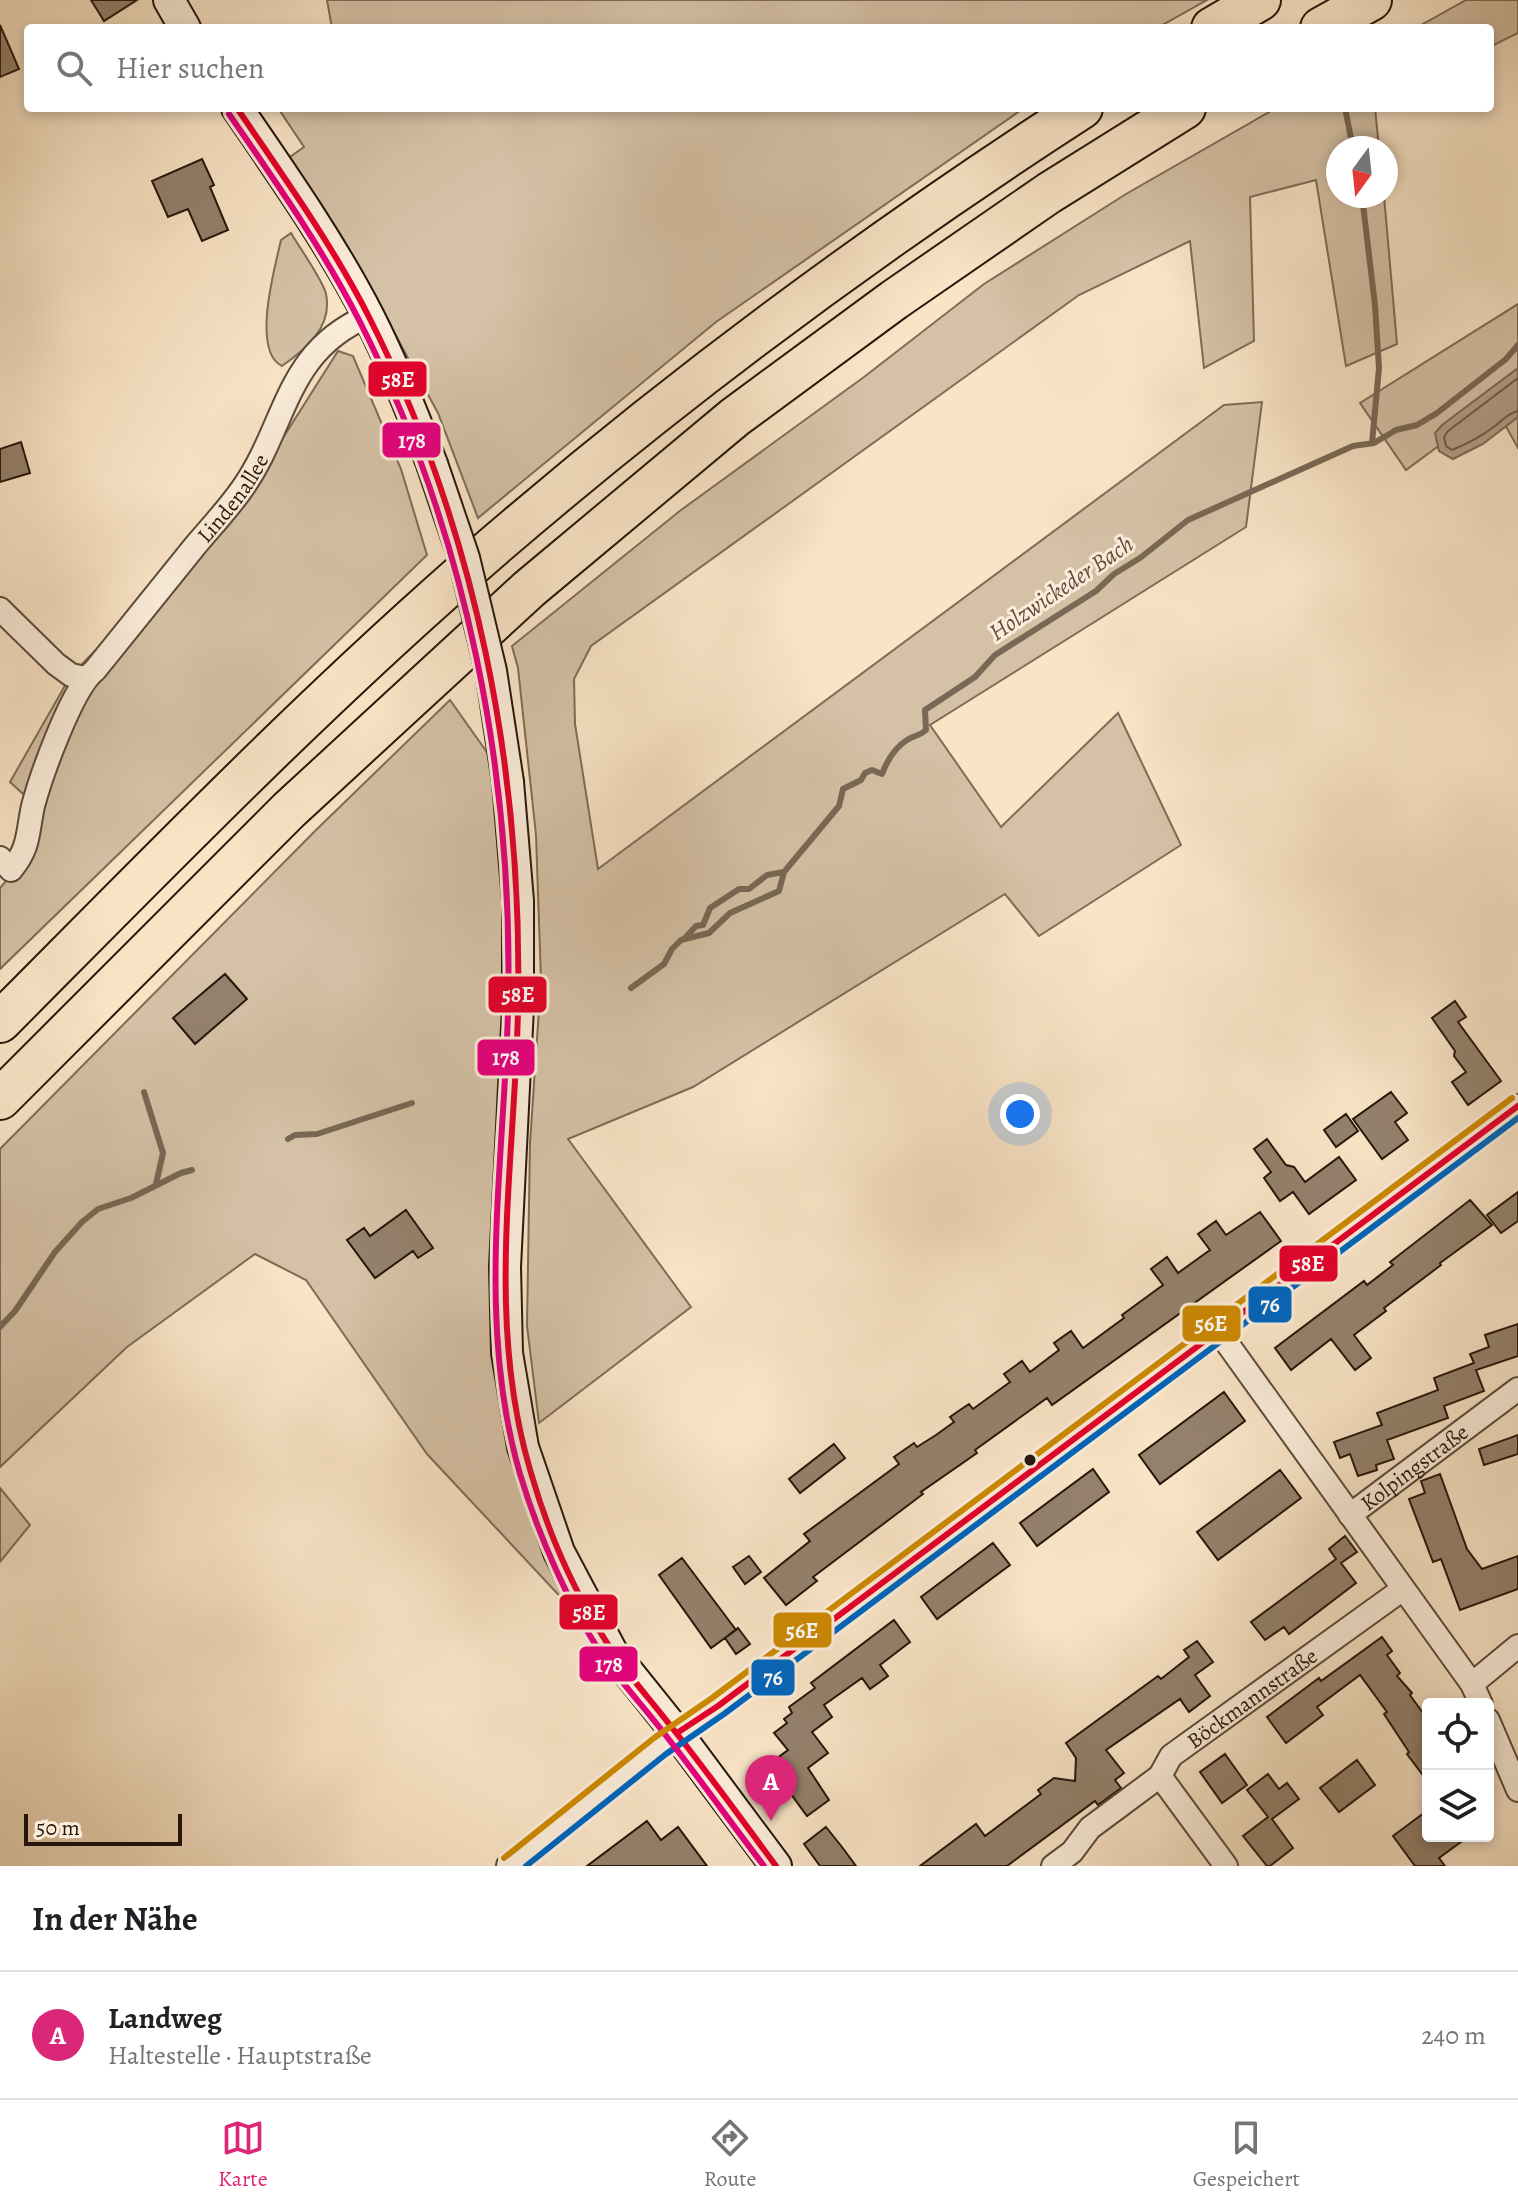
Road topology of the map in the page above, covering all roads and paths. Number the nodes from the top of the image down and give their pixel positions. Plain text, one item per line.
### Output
1 (169, 0) edge
2 (1260, 0) edge
3 (1371, 0) edge
4 (183, 24) edge
5 (1219, 24) edge
6 (1328, 24) edge
7 (240, 112) edge
8 (1076, 112) edge
9 (1179, 112) edge
10 (368, 316) junction
11 (0, 609) edge
12 (85, 678) junction
13 (0, 858) edge
14 (0, 1022) edge
15 (0, 1099) edge
16 (1518, 1106) edge
17 (1219, 1332) junction
18 (1518, 1389) edge
19 (1350, 1515) junction
20 (1403, 1589) junction
21 (1518, 1646) edge
22 (1476, 1694) edge
23 (677, 1733) junction
24 (1494, 1734) edge
25 (1160, 1776) junction
26 (1518, 1790) edge
27 (510, 1866) edge
28 (776, 1866) edge
29 (1053, 1866) edge
30 (1226, 1866) edge

1 - 4 main road
2 - 5 highway
3 - 6 highway
7 - 10 main road
8 - 14 highway
9 - 15 highway
10 - 12 street, Lindenallee
10 - 23 main road, bridge
11 - 12 street
12 - 13 street, Lindenallee
16 - 17 street
17 - 19 street
17 - 23 street
18 - 19 street, Kolpingstraße
19 - 20 street
20 - 22 street
20 - 25 street, Böckmannstraße
21 - 22 street
23 - 27 street
23 - 28 main road
24 - 26 street
25 - 29 street, Böckmannstraße
25 - 30 street

